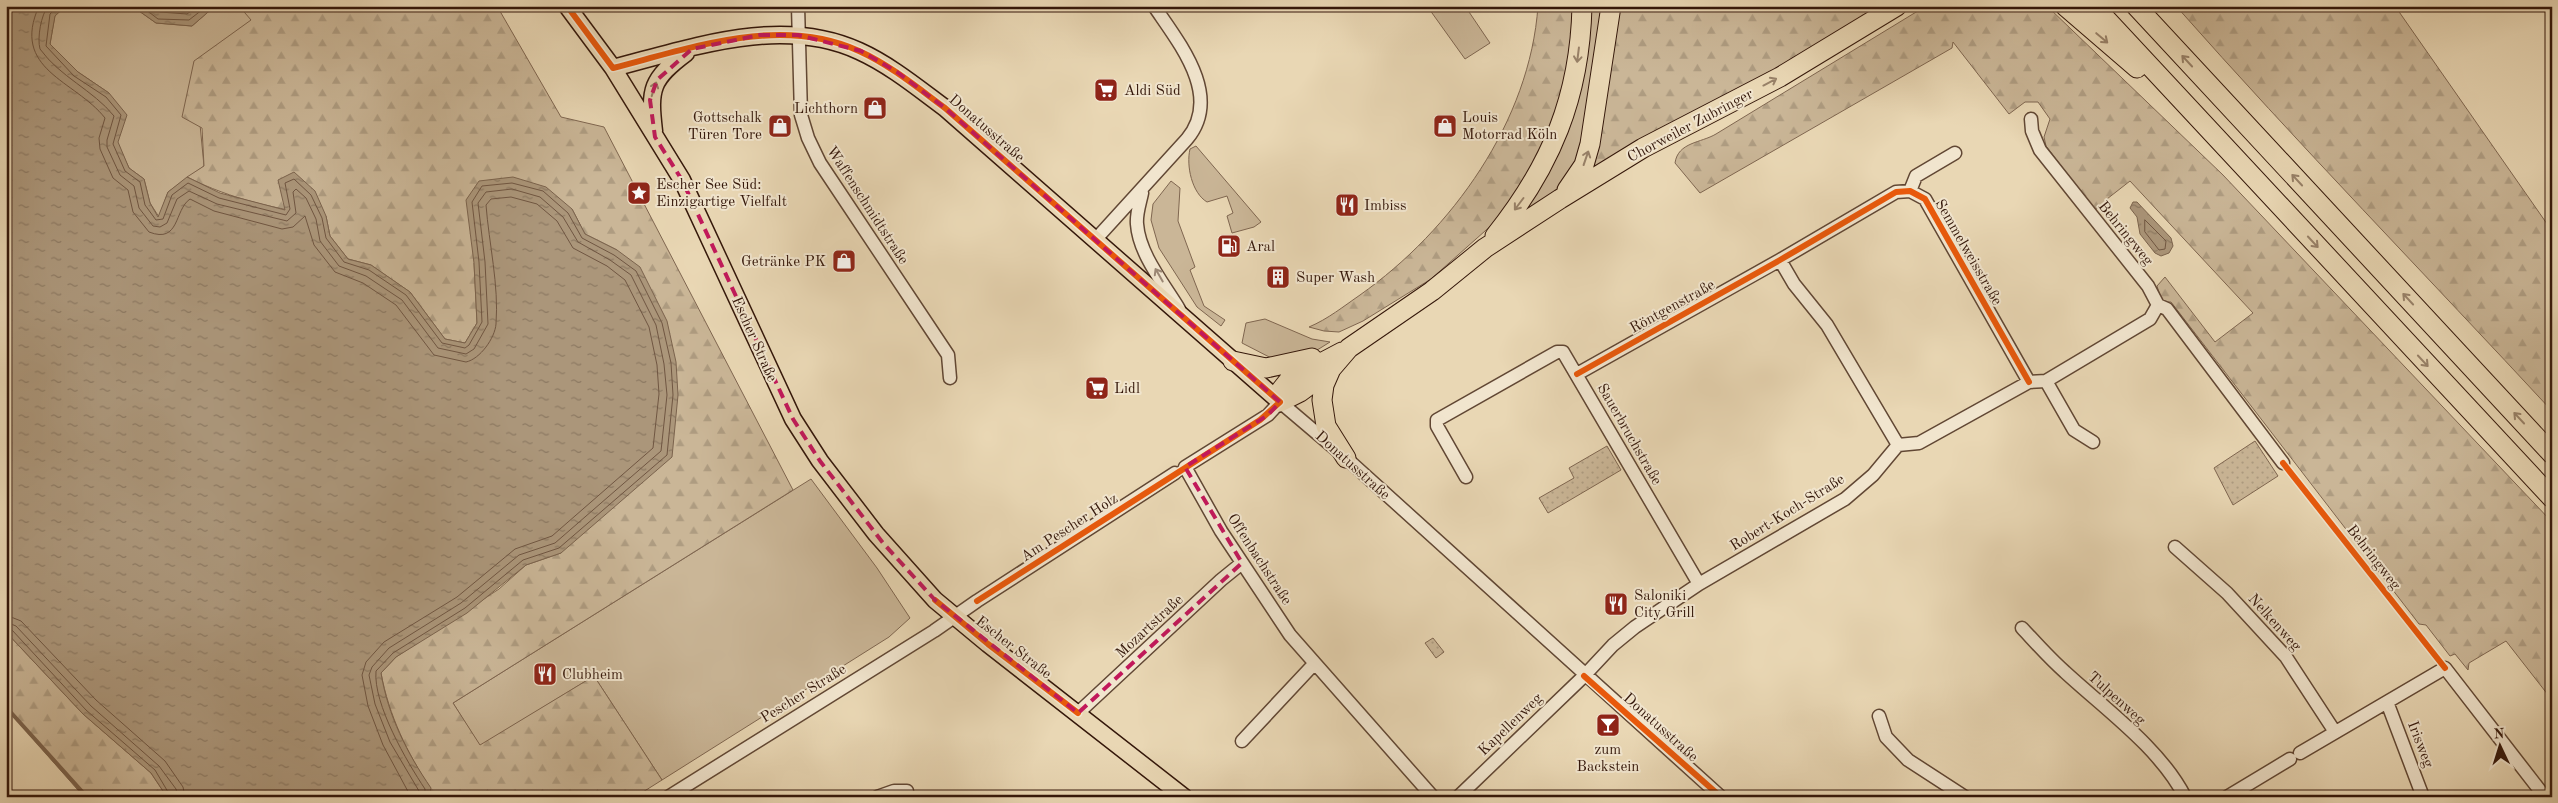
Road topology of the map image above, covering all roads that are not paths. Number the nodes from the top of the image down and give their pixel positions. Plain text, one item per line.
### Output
1 (568, 6) edge
2 (798, 6) edge
3 (1154, 6) edge
4 (1582, 6) edge
5 (1611, 6) edge
6 (1897, 6) edge
7 (2065, 6) edge
8 (2094, 6) edge
9 (2136, 6) edge
10 (798, 35) junction
11 (692, 48) junction
12 (613, 68) junction
13 (2031, 119) dead end
14 (655, 137) junction
15 (2221, 141) junction
16 (1955, 153) dead end
17 (1143, 190) junction
18 (1910, 191) junction
19 (1560, 199) junction
20 (1096, 239) junction
21 (1485, 248) junction
22 (1780, 260) junction
23 (2158, 305) junction
24 (1183, 317) junction
25 (1349, 348) junction
26 (1233, 361) junction
27 (1331, 369) junction
28 (1577, 374) junction
29 (950, 378) dead end
30 (2046, 381) junction
31 (2029, 382) junction
32 (1280, 402) junction
33 (2093, 442) dead end
34 (1898, 445) junction
35 (2552, 454) edge
36 (1346, 458) junction
37 (2283, 463) dead end
38 (1180, 470) junction
39 (1466, 477) dead end
40 (2552, 498) edge
41 (2175, 548) dead end
42 (1242, 564) junction
43 (1700, 584) junction
44 (954, 616) junction
45 (2022, 628) dead end
46 (1314, 664) junction
47 (1584, 676) junction
48 (2387, 702) junction
49 (1078, 713) junction
50 (1879, 716) dead end
51 (2335, 732) junction
52 (1242, 741) dead end
53 (907, 791) dead end
54 (2230, 796) edge
55 (668, 797) edge
56 (877, 797) edge
57 (1184, 797) edge
58 (1433, 797) edge
59 (1458, 797) edge
60 (1721, 797) edge
61 (1965, 797) edge
62 (2185, 797) edge
63 (2424, 797) edge
64 (2545, 797) edge

1 - 12 main road, Escher Straße
2 - 10 street
3 - 17 street
4 -> 21 highway, Chorweiler Zubringer
19 -> 5 highway
19 -> 6 highway, Chorweiler Zubringer
7 -> 15 highway
8 - 15 highway
35 -> 9 highway
10 - 11 main road, Donatusstraße
10 - 20 main road, Donatusstraße
10 - 29 street, Waffenschmidtstraße
11 - 12 main road, Donatusstraße
14 -> 11 main road, Donatusstraße
12 - 14 main road, Escher Straße
13 - 23 street, Behringweg
14 - 44 main road, Escher Straße
15 -> 40 highway
16 - 18 street
17 - 20 street
24 -> 17 street, Donatusstraße
18 - 22 street
18 - 31 street, Semmelweisstraße
19 - 21 highway, Chorweiler Zubringer
20 - 24 main road, Donatusstraße
21 - 25 highway, Chorweiler Zubringer
22 - 28 street, Röntgenstraße
22 - 34 street
23 - 30 street
23 - 37 street, Behringweg
24 - 26 main road, Donatusstraße
25 - 26 highway
25 - 27 highway, Chorweiler Zubringer
25 - 32 highway
26 - 32 main road, Donatusstraße
27 - 32 highway
27 - 36 highway
28 - 39 street, Sauerbruchstraße
28 - 43 street, Sauerbruchstraße
30 - 31 street
30 - 33 street
31 - 34 street
32 - 36 street, Donatusstraße
32 - 38 street, Am Pescher Holz
34 - 43 street, Robert-Koch-Straße
36 - 47 street, Donatusstraße
38 - 42 street, Offenbachstraße
38 - 44 street, Am Pescher Holz
41 - 51 street, Nelkenweg
42 - 46 street, Offenbachstraße
42 - 49 street, Mozartstraße
43 - 47 street, Robert-Koch-Straße
44 - 49 main road, Escher Straße
44 - 55 street, Pescher Straße
45 - 62 street, Tulpenweg
46 - 52 street
46 - 58 street, Offenbachstraße
47 - 59 street, Kapellenweg
47 - 60 street, Donatusstraße
48 - 51 street
48 - 63 street, Irisweg
48 - 64 street
49 - 57 main road, Escher Straße
50 - 61 street
51 - 54 street
53 - 56 street

